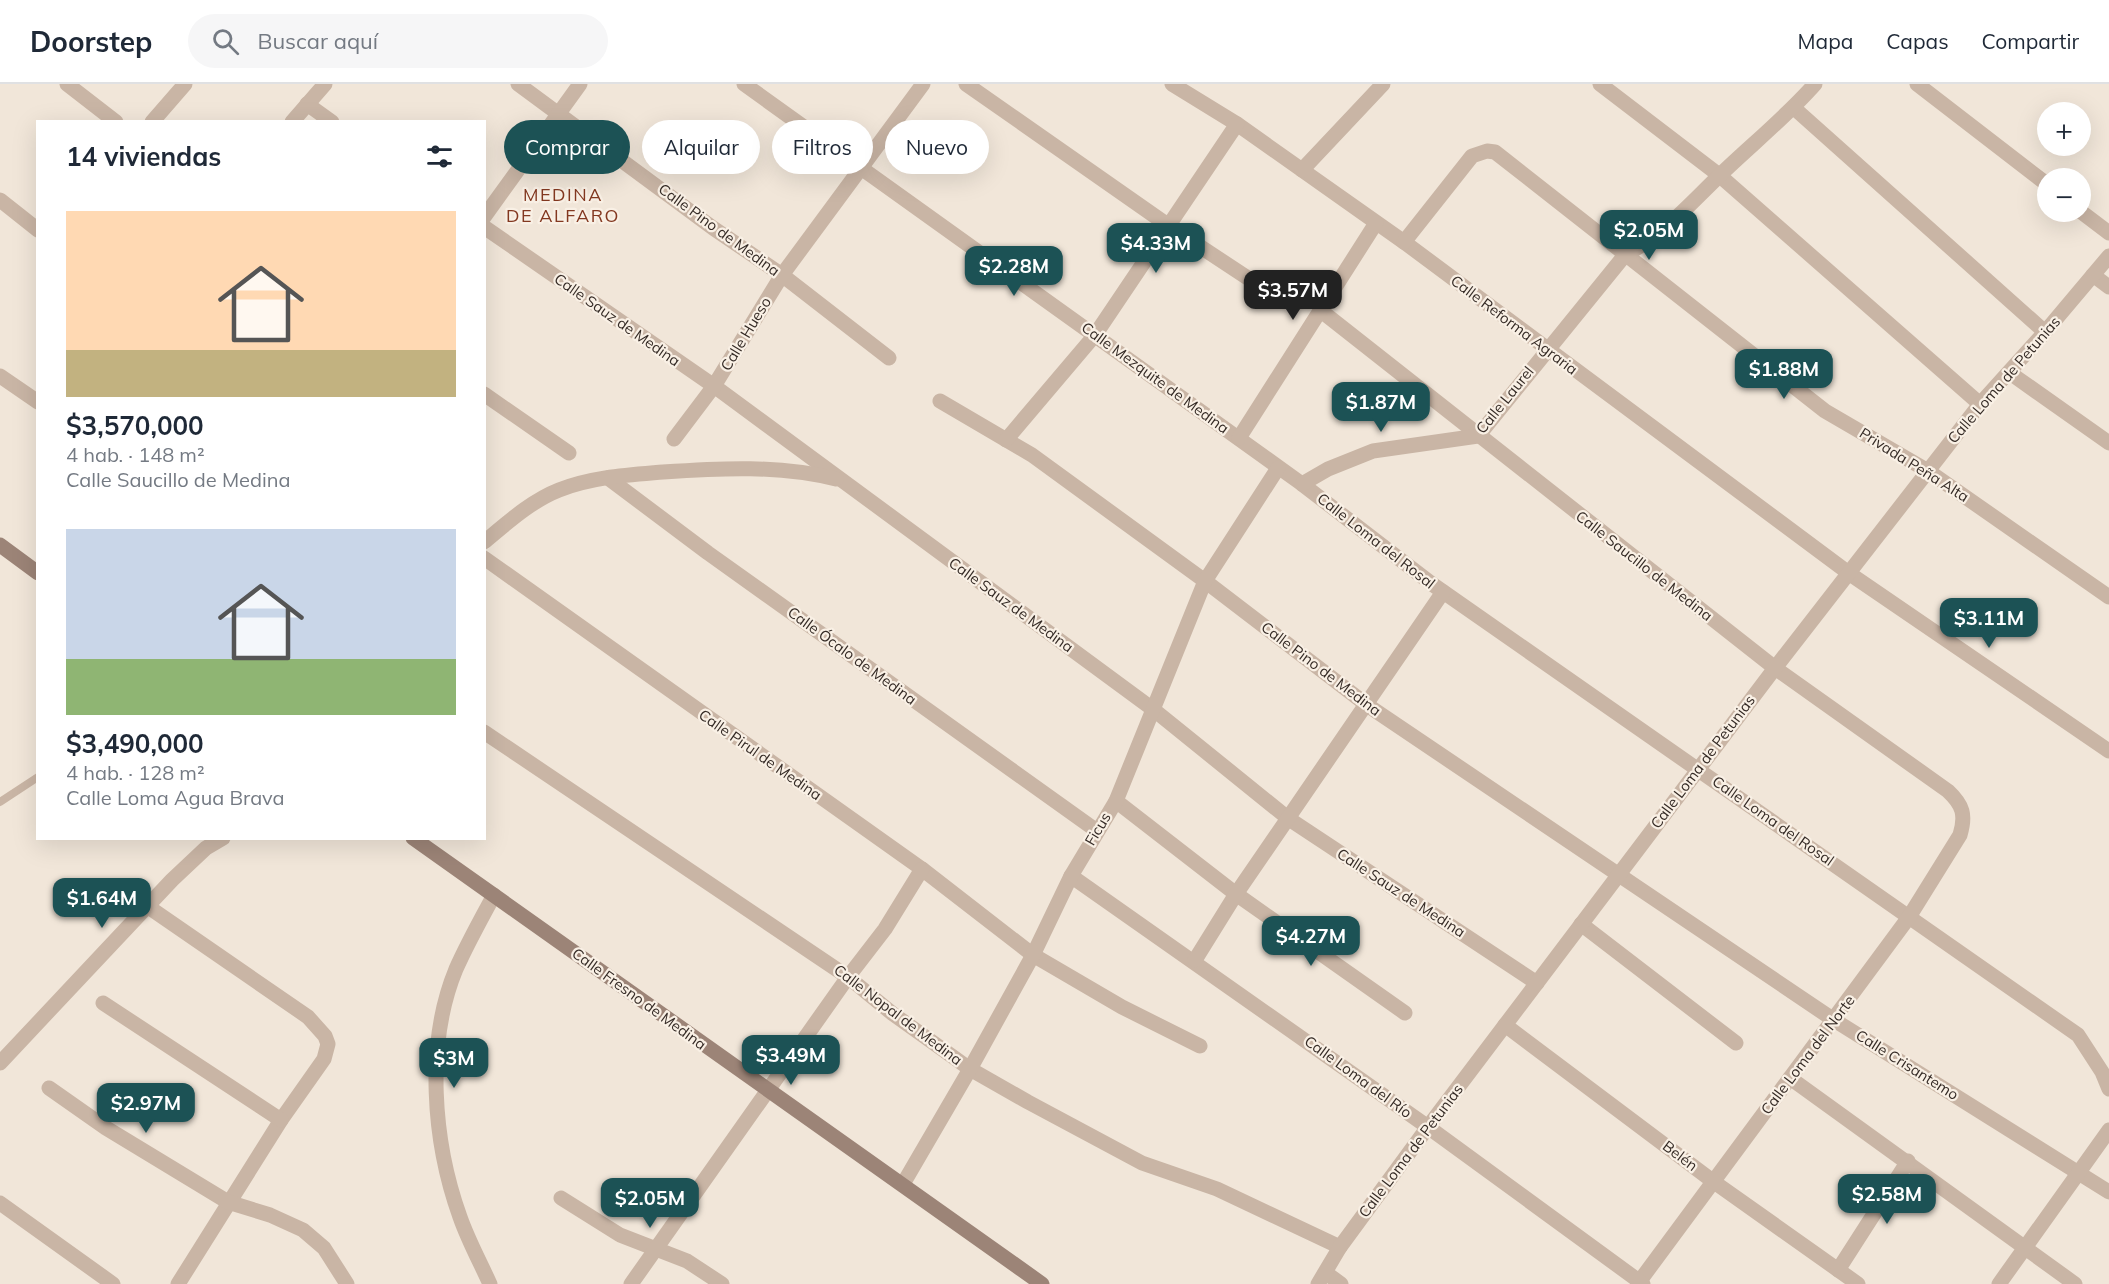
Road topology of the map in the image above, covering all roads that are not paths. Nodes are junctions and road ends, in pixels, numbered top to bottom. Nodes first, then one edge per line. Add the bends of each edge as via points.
1 (67, 84) edge
2 (185, 84) edge
3 (325, 84) edge
4 (518, 84) edge
5 (580, 84) edge
6 (744, 84) edge
7 (923, 84) edge
8 (966, 84) edge
9 (1172, 84) edge
10 (1383, 84) edge
11 (1600, 84) edge
12 (1917, 84) edge
13 (1809, 86) edge
14 (307, 104) junction
15 (1794, 108) junction
16 (559, 113) junction
17 (113, 120) edge
18 (154, 120) edge
19 (294, 120) edge
20 (329, 120) edge
21 (794, 120) edge
22 (1237, 124) junction
23 (873, 153) edge
24 (1302, 170) junction
25 (857, 174) edge
26 (868, 174) edge
27 (1719, 176) junction
28 (2037, 177) edge
29 (0, 200) edge
30 (486, 214) edge
31 (2091, 219) edge
32 (1376, 223) junction
33 (1169, 226) junction
34 (486, 227) edge
35 (36, 228) edge
36 (2109, 233) edge
37 (1404, 242) junction
38 (1625, 255) junction
39 (2109, 256) edge
40 (782, 275) junction
41 (2093, 275) junction
42 (2109, 287) edge
43 (1278, 298) dead end
44 (1320, 310) junction
45 (2045, 333) junction
46 (1095, 335) junction
47 (1545, 350) junction
48 (889, 358) dead end
49 (2010, 373) junction
50 (0, 376) edge
51 (714, 386) junction
52 (486, 395) edge
53 (36, 401) edge
54 (940, 402) dead end
55 (1980, 404) junction
56 (1478, 436) junction
57 (1239, 438) junction
58 (674, 439) dead end
59 (1006, 440) junction
60 (2109, 443) edge
61 (569, 453) dead end
62 (1278, 468) junction
63 (1928, 471) junction
64 (608, 478) junction
65 (841, 480) junction
66 (1302, 484) junction
67 (486, 540) edge
68 (0, 545) edge
69 (486, 559) edge
70 (36, 572) edge
71 (1850, 574) junction
72 (1205, 581) junction
73 (1443, 592) junction
74 (2109, 597) edge
75 (1775, 668) junction
76 (1367, 705) junction
77 (1154, 710) junction
78 (486, 733) edge
79 (2109, 751) edge
80 (1699, 769) junction
81 (36, 778) edge
82 (1116, 801) junction
83 (0, 802) edge
84 (1288, 819) junction
85 (1964, 820) joint
86 (1097, 831) junction
87 (220, 840) edge
88 (416, 840) edge
89 (922, 869) junction
90 (1619, 872) junction
91 (1071, 876) junction
92 (1236, 894) junction
93 (494, 895) junction
94 (147, 906) junction
95 (1909, 917) junction
96 (1581, 924) junction
97 (1033, 955) junction
98 (1195, 960) junction
99 (848, 977) junction
100 (1537, 982) junction
101 (103, 1003) dead end
102 (1405, 1013) dead end
103 (1834, 1020) junction
104 (1505, 1025) junction
105 (1736, 1042) dead end
106 (1200, 1046) dead end
107 (0, 1063) edge
108 (970, 1069) junction
109 (1790, 1078) junction
110 (50, 1088) dead end
111 (2109, 1089) edge
112 (768, 1091) junction
113 (281, 1120) junction
114 (1428, 1127) junction
115 (2109, 1130) edge
116 (1908, 1161) junction
117 (2079, 1173) junction
118 (1714, 1182) junction
119 (903, 1184) junction
120 (2109, 1192) edge
121 (561, 1198) dead end
122 (228, 1202) junction
123 (0, 1203) edge
124 (1340, 1247) junction
125 (656, 1248) junction
126 (2025, 1248) junction
127 (1838, 1270) junction
128 (1322, 1279) edge
129 (1641, 1283) edge
130 (113, 1284) edge
131 (178, 1284) edge
132 (347, 1284) edge
133 (490, 1284) edge
134 (631, 1284) edge
135 (722, 1284) edge
136 (1042, 1284) edge
137 (1341, 1284) edge
138 (1858, 1284) edge
139 (1999, 1284) edge
140 (2075, 1284) edge

1 - 17 street
2 - 18 street
3 - 14 street
4 - 16 street, Calle Pino de Medina
5 - 16 street
6 - 21 street, Calle Mezquite de Medina
7 - 23 street, Calle Hueso
8 - 33 street
9 - 22 street, Calle Reforma Agraria
10 - 24 street
11 - 27 street
12 - 28 street
13 - 15 street, Calle Laurel
14 - 19 street
14 - 20 street
15 - 27 street, Calle Laurel
15 - 45 street
16 - 30 street
16 - 40 street, Calle Pino de Medina
22 - 24 street, Calle Reforma Agraria
22 - 33 street
24 - 32 street, Calle Reforma Agraria
25 - 40 street, Calle Hueso
26 - 46 street, Calle Mezquite de Medina
27 - 38 street, Calle Laurel via 1652,240
27 - 55 street
29 - 35 street
31 - 36 street
32 - 37 street, Calle Reforma Agraria
32 - 44 street
33 - 43 street
33 - 46 street
34 - 51 street, Calle Sauz de Medina
37 - 38 street, Privada Peña Alta via 1472,156 1487,151 1495,152
37 - 47 street, Calle Reforma Agraria
38 - 47 street, Calle Laurel
38 - 63 street, Privada Peña Alta via 1825,411
39 - 41 street, Calle Loma de Petunias
40 - 48 street, Calle Pino de Medina
40 - 51 street, Calle Hueso
41 - 42 street
41 - 45 street, Calle Loma de Petunias
44 - 56 street, Calle Saucillo de Medina
44 - 57 street
45 - 49 street, Calle Loma de Petunias
46 - 57 street, Calle Mezquite de Medina
46 - 59 street
47 - 56 street, Calle Laurel
47 - 71 street, Calle Reforma Agraria
49 - 55 street, Calle Loma de Petunias
49 - 60 street
50 - 53 street
51 - 58 street, Calle Hueso
51 - 65 street, Calle Sauz de Medina
52 - 61 street
54 - 59 street, Calle Pino de Medina
55 - 63 street, Calle Loma de Petunias
56 - 66 street, Calle Laurel via 1373,451
56 - 75 street, Calle Saucillo de Medina
57 - 62 street, Calle Mezquite de Medina
59 - 72 street, Calle Pino de Medina
62 - 66 street, Calle Mezquite de Medina
62 - 72 street, Ficus
63 - 71 street, Calle Loma de Petunias
63 - 74 street, Privada Peña Alta
64 - 65 street via 747,468
64 - 67 street via 580,482 540,499
64 - 86 street, Calle Ócalo de Medina
65 - 77 street, Calle Sauz de Medina
66 - 73 street, Calle Loma del Rosal
68 - 70 street
69 - 89 street, Calle Pirul de Medina
71 - 75 street, Calle Loma de Petunias
71 - 79 street, Calle Reforma Agraria
72 - 76 street, Calle Pino de Medina
72 - 77 street, Ficus
73 - 76 street
73 - 80 street, Calle Loma del Rosal
75 - 80 street, Calle Loma de Petunias
75 - 85 street, Calle Saucillo de Medina via 1948,791 1961,803
76 - 84 street
76 - 90 street, Calle Pino de Medina
77 - 82 street, Ficus
77 - 84 street, Calle Sauz de Medina
78 - 99 street, Calle Nopal de Medina
80 - 90 street, Calle Loma de Petunias
80 - 95 street, Calle Loma del Rosal
81 - 83 lane
82 - 86 street, Ficus
82 - 92 street
84 - 92 street
84 - 100 street, Calle Sauz de Medina
85 - 95 street, Calle Loma del Norte via 1960,835
86 - 91 street, Ficus
87 - 94 street
88 - 93 street, Calle Fresno de Medina
89 - 97 street, Calle Pirul de Medina
89 - 99 street via 885,929
90 - 96 street, Calle Loma de Petunias
90 - 103 street, Calle Crisantemo
91 - 97 street, Ficus
91 - 98 street, Calle Loma del Río
92 - 98 street
92 - 102 street
93 - 112 street, Calle Fresno de Medina
93 - 133 street via 456,970 440,1024 437,1061 438,1112 446,1168 460,1216
94 - 107 street
94 - 113 street via 320,1027 328,1044 324,1059
95 - 103 street, Calle Loma del Norte
95 - 111 street, Calle Loma del Rosal via 2078,1035
96 - 100 street, Calle Loma de Petunias
96 - 105 street
97 - 106 street, Calle Pirul de Medina via 1122,1008
97 - 108 street, Ficus
98 - 114 street, Calle Loma del Río
99 - 108 street, Calle Nopal de Medina
99 - 112 street
100 - 104 street, Calle Loma de Petunias
101 - 113 street
103 - 109 street, Calle Loma del Norte
103 - 117 street, Calle Crisantemo
104 - 114 street, Calle Loma de Petunias
104 - 118 street, Belén
108 - 119 street, Ficus
108 - 124 street, Calle Nopal de Medina via 1143,1163 1217,1189
109 - 116 street
109 - 118 street, Calle Loma del Norte
110 - 122 street via 106,1128
112 - 119 street, Calle Fresno de Medina
112 - 125 street
113 - 122 street
114 - 124 street, Calle Loma de Petunias
114 - 129 street, Calle Loma del Río
115 - 117 street
116 - 126 street
116 - 127 street
117 - 120 street, Calle Crisantemo
117 - 126 street
118 - 127 street, Belén
118 - 129 street, Calle Loma del Norte
119 - 136 street, Calle Fresno de Medina
121 - 125 street via 620,1235
122 - 131 street
122 - 132 street via 303,1230 324,1248
123 - 130 street
124 - 128 street, Calle Loma de Petunias
125 - 134 street
125 - 135 street via 687,1261
126 - 139 street
126 - 140 street
127 - 138 street, Belén
128 - 137 street

